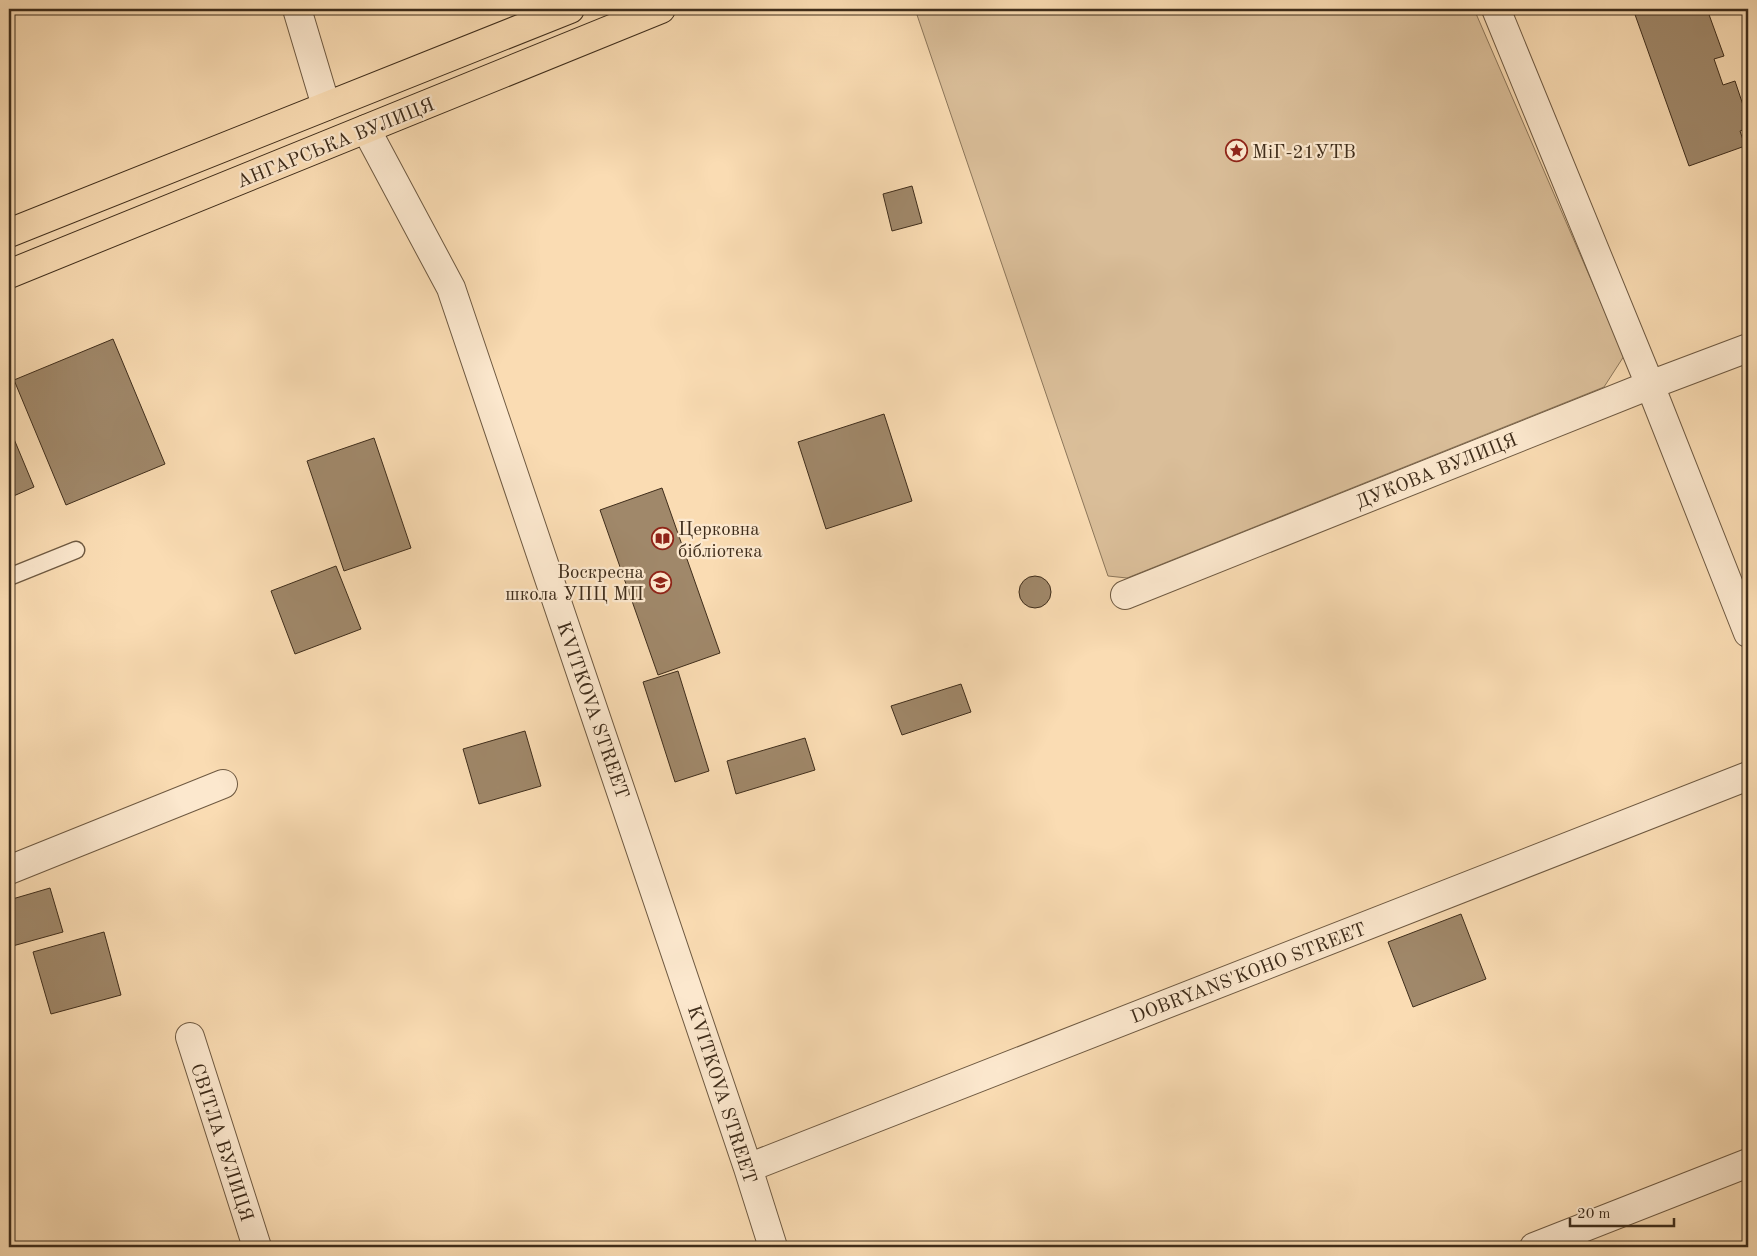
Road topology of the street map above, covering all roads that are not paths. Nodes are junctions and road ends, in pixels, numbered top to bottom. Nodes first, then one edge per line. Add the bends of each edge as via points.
1 (297, 9) edge
2 (570, 9) edge
3 (661, 9) edge
4 (1496, 9) edge
5 (326, 106) junction
6 (366, 129) junction
7 (9, 233) edge
8 (9, 274) edge
9 (1748, 348) edge
10 (1650, 385) junction
11 (76, 550) dead end
12 (9, 577) edge
13 (1125, 595) dead end
14 (1748, 633) edge
15 (1748, 776) edge
16 (224, 784) dead end
17 (9, 870) edge
18 (190, 1037) dead end
19 (1748, 1163) edge
20 (748, 1168) junction
21 (257, 1247) edge
22 (772, 1247) edge
23 (1534, 1247) edge

1 - 5 street
2 - 5 main road, АНГАРСЬКА ВУЛИЦЯ
3 - 6 main road, АНГАРСЬКА ВУЛИЦЯ
4 - 10 street
5 - 7 main road, АНГАРСЬКА ВУЛИЦЯ
6 - 8 main road, АНГАРСЬКА ВУЛИЦЯ
6 - 20 street, KVITKOVA STREET via 451,288
9 - 10 street, ДУКОВА ВУЛИЦЯ
10 - 13 street, ДУКОВА ВУЛИЦЯ
10 - 14 street
11 - 12 lane
15 - 20 street, DOBRYANS'KOHO STREET
16 - 17 street
18 - 21 street, СВІТЛА ВУЛИЦЯ
19 - 23 street
20 - 22 street, KVITKOVA STREET

